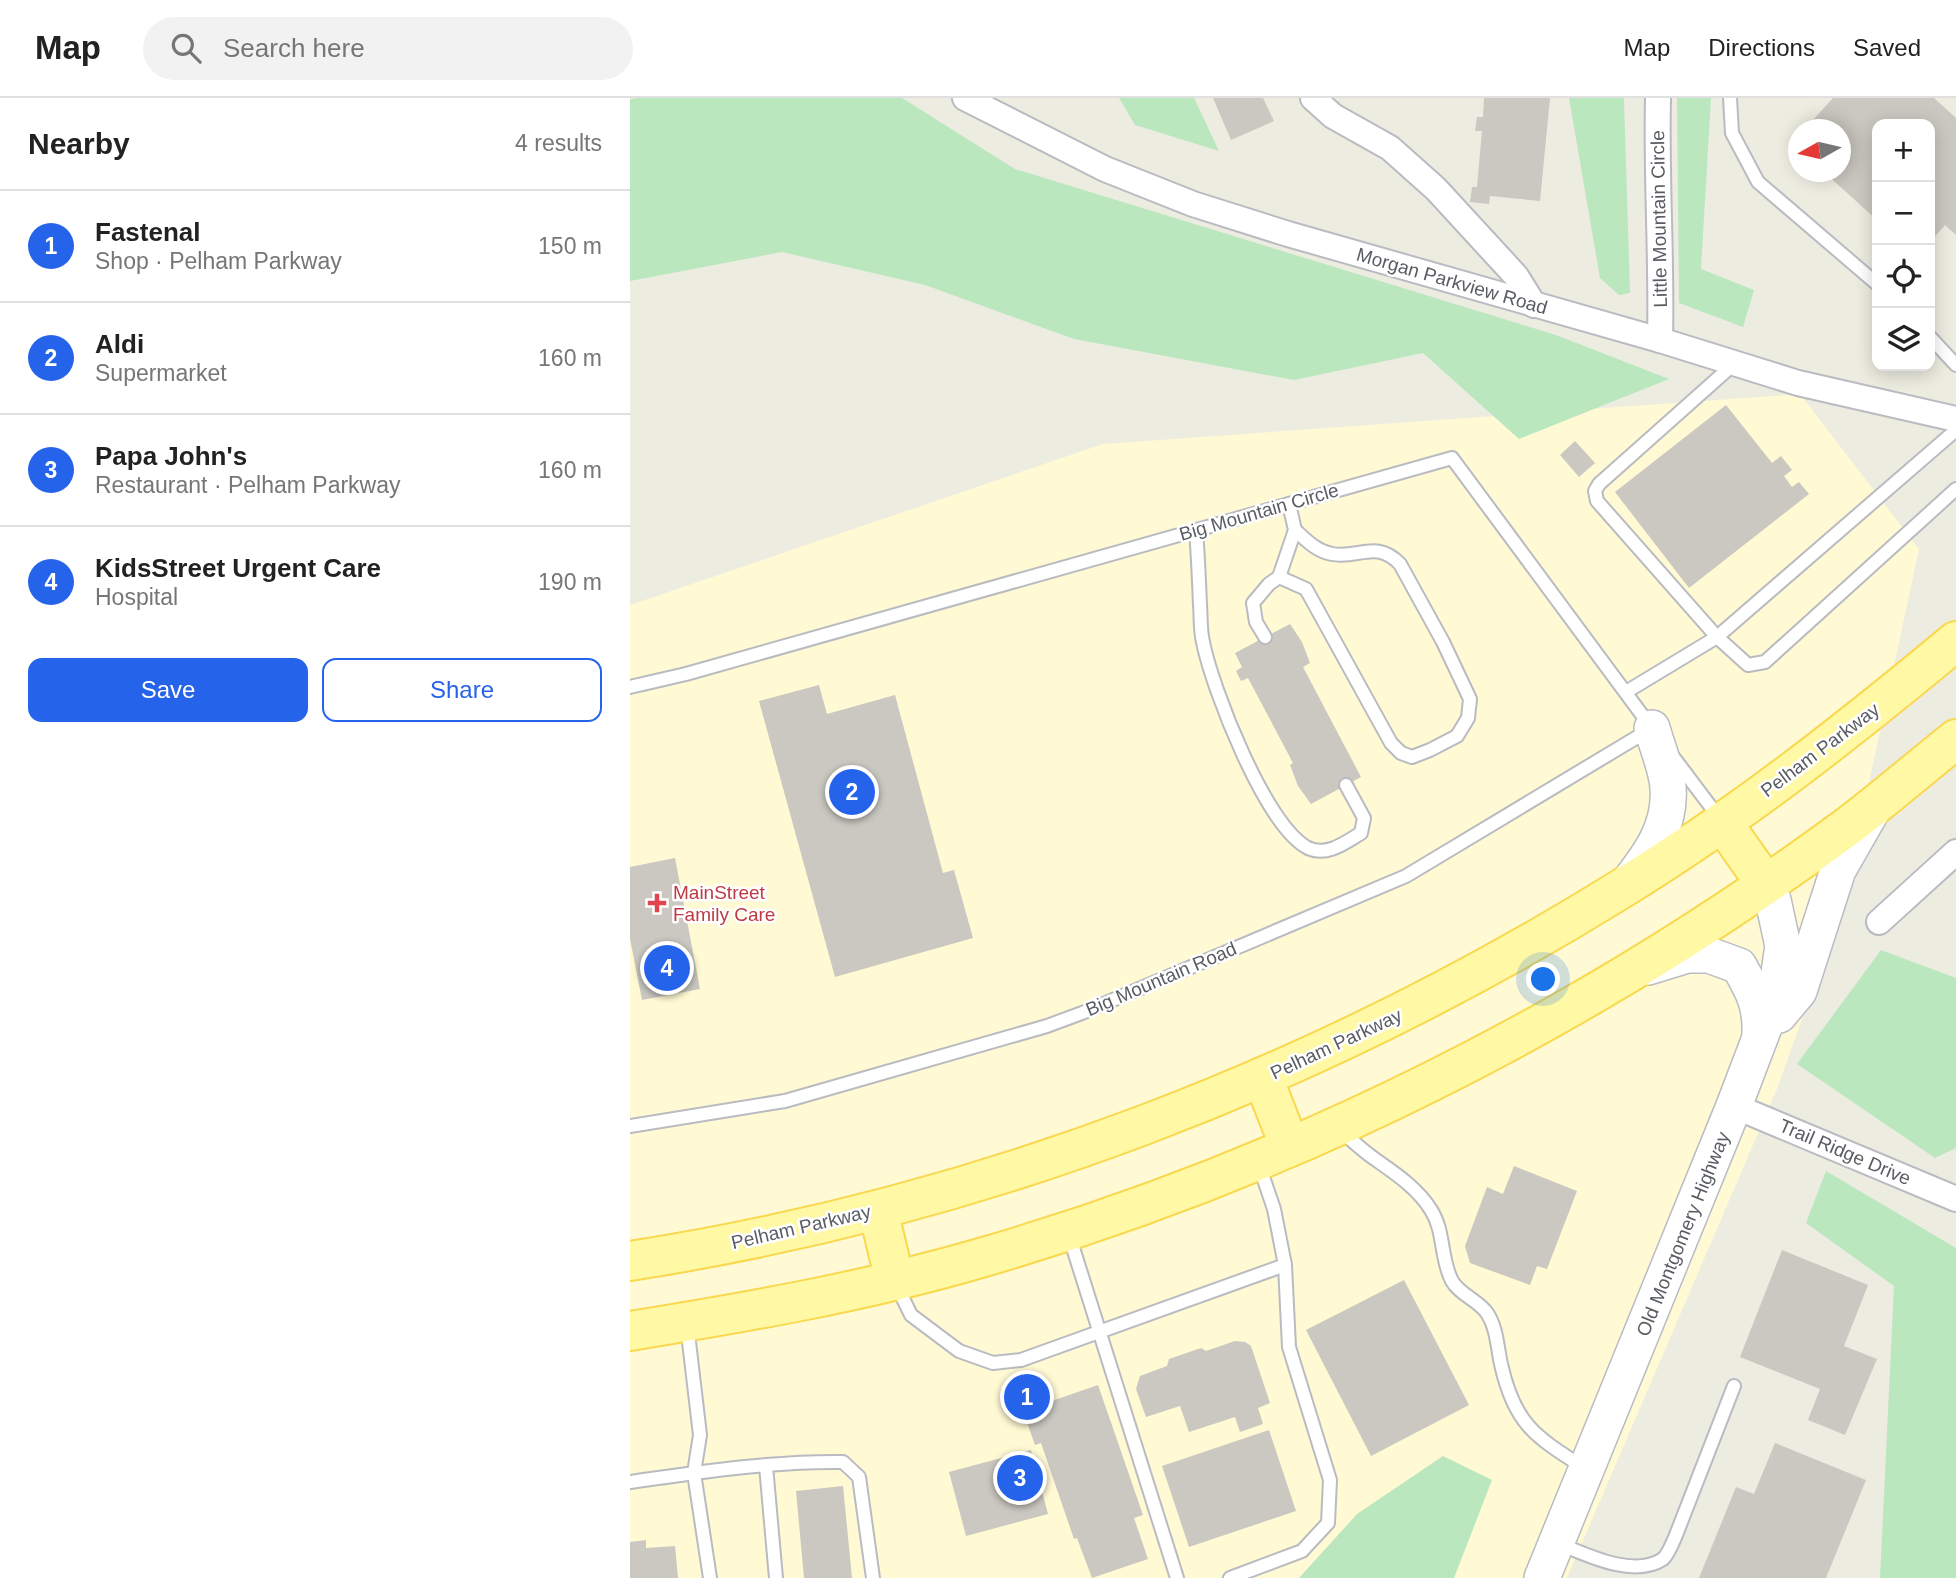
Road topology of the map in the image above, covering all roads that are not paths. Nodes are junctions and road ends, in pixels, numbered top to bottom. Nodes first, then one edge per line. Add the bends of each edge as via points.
1 (965, 98) edge
2 (1313, 98) edge
3 (1658, 98) edge
4 (1730, 98) edge
5 (1872, 280) edge
6 (1534, 305) junction
7 (1660, 340) junction
8 (1935, 342) edge
9 (1735, 363) junction
10 (1956, 365) edge
11 (1956, 419) edge
12 (1956, 430) edge
13 (1956, 489) edge
14 (1289, 504) junction
15 (1196, 530) junction
16 (1295, 530) junction
17 (1279, 577) junction
18 (1265, 637) dead end
19 (1717, 637) junction
20 (1956, 640) edge
21 (630, 687) edge
22 (1626, 692) junction
23 (1652, 728) junction
24 (1956, 738) edge
25 (1346, 785) dead end
26 (1875, 805) junction
27 (1722, 822) junction
28 (1956, 852) edge
29 (1765, 883) junction
30 (1623, 888) junction
31 (1880, 922) dead end
32 (1631, 972) junction
33 (1759, 1040) junction
34 (1263, 1078) junction
35 (1734, 1106) junction
36 (630, 1126) edge
37 (1336, 1126) junction
38 (1274, 1154) junction
39 (1956, 1199) edge
40 (878, 1210) junction
41 (1068, 1231) junction
42 (630, 1261) edge
43 (1285, 1265) junction
44 (895, 1281) junction
45 (687, 1322) junction
46 (630, 1331) edge
47 (1100, 1331) junction
48 (1734, 1387) dead end
49 (766, 1466) junction
50 (1587, 1469) junction
51 (694, 1473) junction
52 (630, 1482) edge
53 (1556, 1542) junction
54 (710, 1578) edge
55 (776, 1578) edge
56 (873, 1578) edge
57 (1177, 1578) edge
58 (1230, 1578) edge
59 (1542, 1578) edge

1 - 6 street, Morgan Parkview Road via 1105,169 1193,204
2 - 6 street via 1333,116 1390,148 1436,189 1516,276
3 - 7 street, Little Mountain Circle
4 - 5 lane via 1732,134 1758,182
6 - 7 street, Morgan Parkview Road
7 - 9 street, Morgan Parkview Road
8 - 10 lane
9 - 11 street, Morgan Parkview Road via 1798,383
9 - 19 lane via 1595,491 1597,500
12 - 19 lane
13 - 19 lane via 1765,662 1748,665
14 - 15 lane, Big Mountain Circle
14 - 16 lane
14 - 22 lane, Big Mountain Circle via 1452,458
15 - 21 lane, Big Mountain Circle
15 - 25 lane via 1202,642 1235,739 1273,811 1293,837 1310,849 1339,847 1361,832 1364,818
16 - 17 lane
16 - 17 lane via 1313,547 1334,554 1379,550 1400,564 1470,699 1468,718 1457,736 1412,757 1401,752 1391,743 1306,589
17 - 18 lane via 1253,603
19 - 22 lane
20 - 27 main road, Pelham Parkway via 1880,705
22 - 23 lane, Big Mountain Circle
23 - 27 lane, Big Mountain Circle
23 - 30 street via 1668,787 1664,825 1650,855
23 - 36 lane, Big Mountain Road via 1406,876 1082,1013 785,1101
24 - 26 main road
26 - 29 main road
26 - 33 street via 1838,870 1799,991
27 - 29 main road
27 - 30 main road, Pelham Parkway
28 - 31 street
29 - 32 main road
29 - 33 street, Old Montgomery Highway via 1783,946
30 - 34 main road, Pelham Parkway via 1424,1002
32 - 33 street via 1687,956 1709,955 1739,966 1756,998
32 - 37 main road via 1448,1074
33 - 35 street, Old Montgomery Highway
34 - 38 main road
34 - 40 main road, Pelham Parkway via 1066,1152
35 - 39 street, Trail Ridge Drive
35 - 50 street, Old Montgomery Highway
37 - 38 main road
37 - 50 lane via 1394,1171 1430,1207 1440,1225 1452,1281 1486,1310 1495,1330 1516,1411 1541,1440
38 - 41 main road
38 - 43 lane via 1274,1209
40 - 42 main road, Pelham Parkway
40 - 44 main road
41 - 44 main road
41 - 47 lane
43 - 47 lane
43 - 58 lane via 1289,1347 1330,1480 1328,1524 1302,1551
44 - 45 main road
44 - 47 lane via 911,1315 959,1351 992,1363 1021,1360
45 - 46 main road
45 - 51 lane via 700,1435
47 - 57 lane
48 - 53 lane via 1664,1558 1646,1568 1624,1569
49 - 51 lane
49 - 55 lane
49 - 56 lane via 843,1462 859,1477
50 - 53 street, Old Montgomery Highway
51 - 52 lane
51 - 54 lane
53 - 59 street, Old Montgomery Highway

